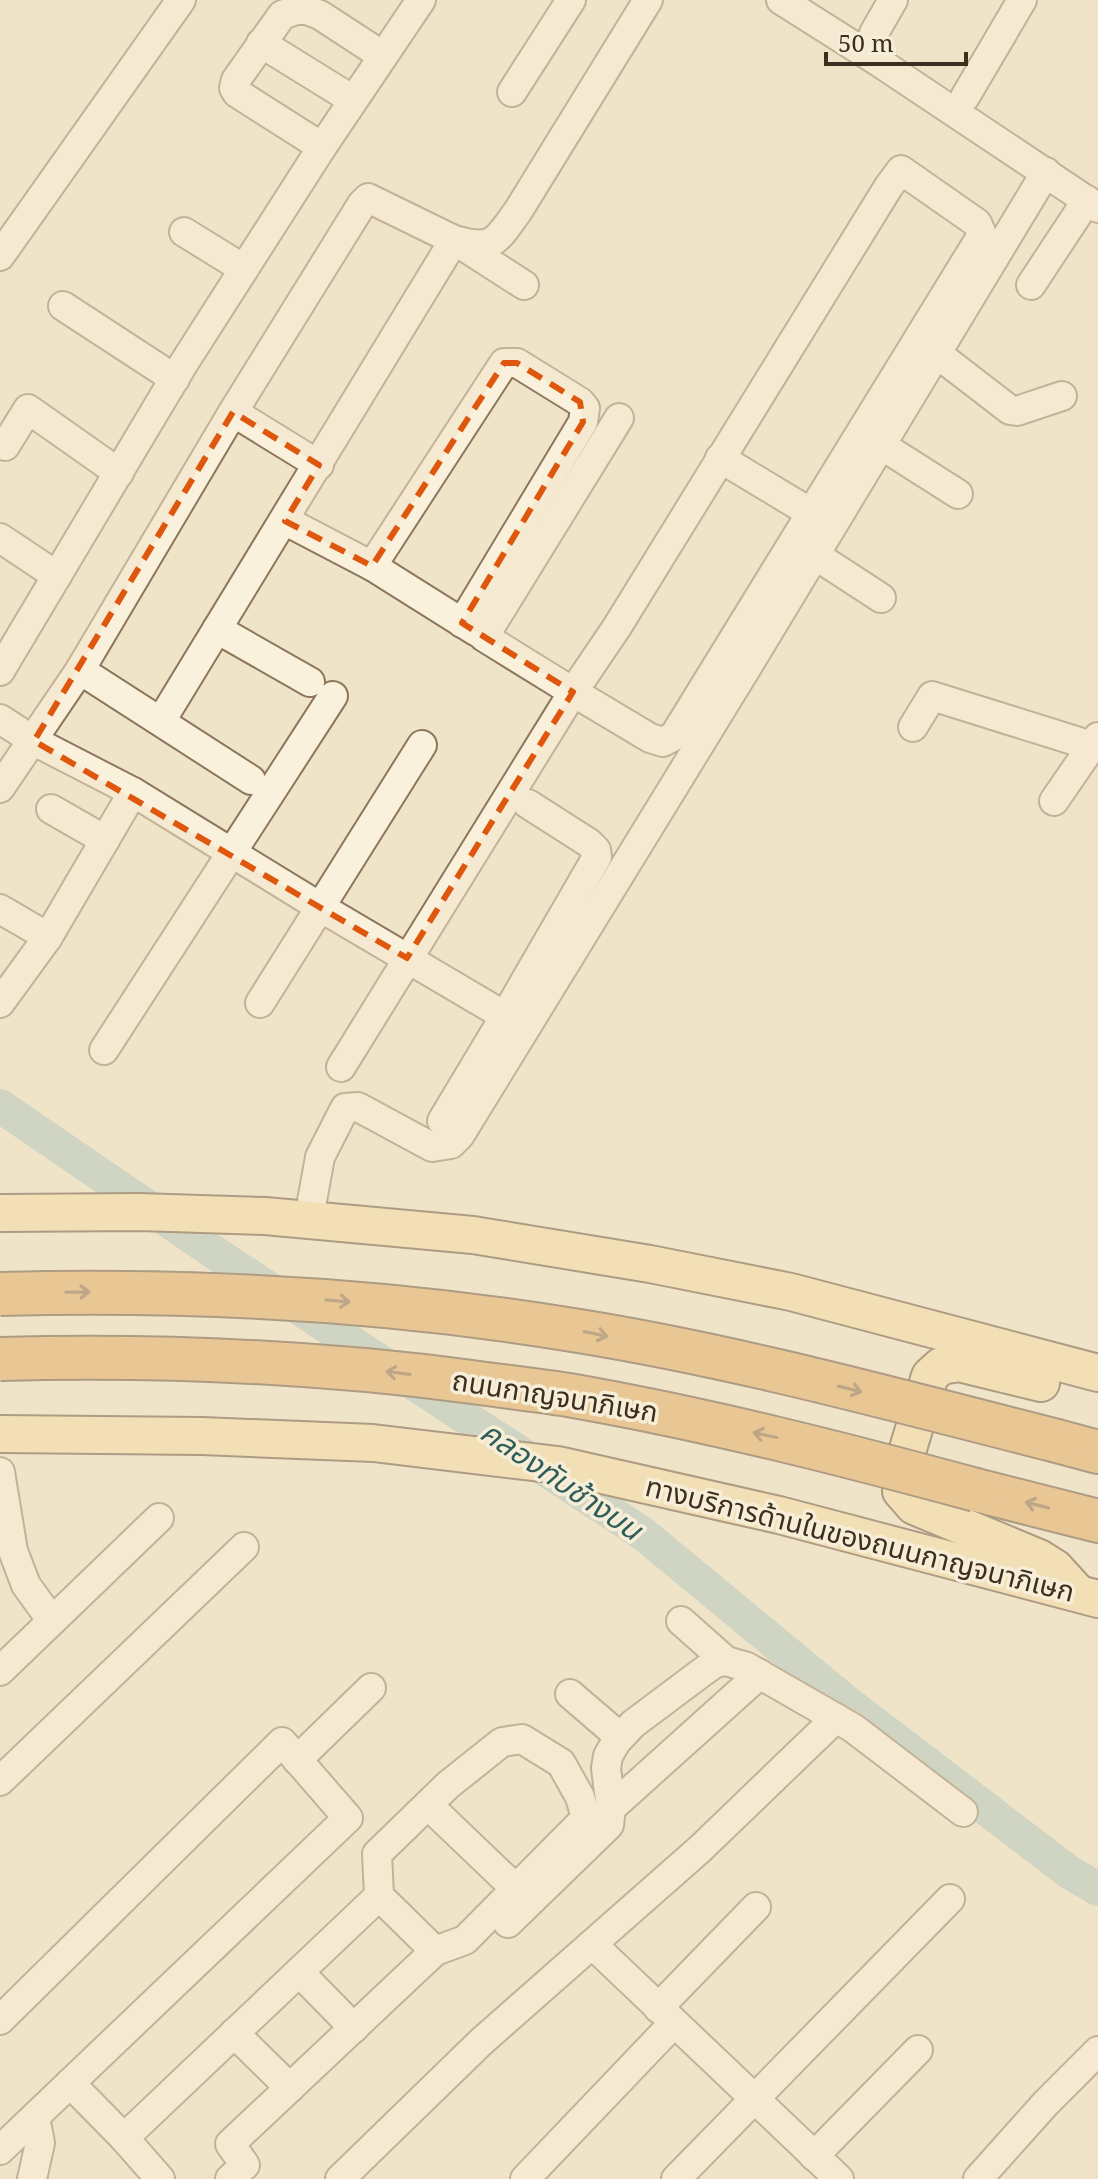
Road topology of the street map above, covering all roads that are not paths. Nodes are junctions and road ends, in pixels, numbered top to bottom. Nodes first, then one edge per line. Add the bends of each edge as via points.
1 (181, 0) edge
2 (421, 0) edge
3 (571, 0) edge
4 (648, 0) edge
5 (781, 0) edge
6 (893, 0) edge
7 (1022, 0) edge
8 (874, 33) dead end
9 (261, 43) junction
10 (383, 56) junction
11 (512, 92) dead end
12 (965, 97) dead end
13 (353, 100) junction
14 (322, 147) junction
15 (1046, 172) junction
16 (1092, 204) edge
17 (184, 232) dead end
18 (454, 240) junction
19 (0, 256) edge
20 (244, 269) junction
21 (524, 285) dead end
22 (1031, 285) dead end
23 (63, 306) dead end
24 (936, 353) junction
25 (175, 379) junction
26 (1062, 396) dead end
27 (233, 412) junction
28 (619, 418) dead end
29 (881, 445) junction
30 (5, 446) dead end
31 (720, 458) junction
32 (319, 465) junction
33 (119, 473) junction
34 (958, 494) dead end
35 (811, 513) junction
36 (284, 520) junction
37 (0, 538) edge
38 (815, 555) junction
39 (372, 566) junction
40 (57, 576) junction
41 (881, 598) dead end
42 (217, 629) junction
43 (473, 630) junction
44 (80, 670) junction
45 (0, 671) edge
46 (573, 692) junction
47 (0, 719) edge
48 (161, 721) junction
49 (913, 727) dead end
50 (34, 741) junction
51 (1095, 742) edge
52 (422, 745) dead end
53 (251, 780) dead end
54 (0, 788) edge
55 (133, 792) junction
56 (1054, 801) dead end
57 (528, 804) dead end
58 (51, 809) dead end
59 (105, 840) junction
60 (232, 851) junction
61 (320, 907) junction
62 (0, 909) edge
63 (48, 937) junction
64 (407, 958) junction
65 (0, 1003) edge
66 (260, 1003) dead end
67 (505, 1016) junction
68 (104, 1050) dead end
69 (341, 1067) dead end
70 (442, 1121) dead end
71 (312, 1201) dead end
72 (0, 1213) edge
73 (0, 1294) edge
74 (0, 1359) edge
75 (1087, 1370) edge
76 (1098, 1396) edge
77 (0, 1434) edge
78 (1098, 1452) edge
79 (0, 1472) edge
80 (159, 1518) dead end
81 (1098, 1521) edge
82 (244, 1547) dead end
83 (1088, 1597) edge
84 (52, 1621) junction
85 (681, 1621) dead end
86 (726, 1661) junction
87 (0, 1671) edge
88 (760, 1674) junction
89 (371, 1688) dead end
90 (570, 1694) dead end
91 (836, 1718) junction
92 (620, 1737) junction
93 (297, 1760) junction
94 (0, 1781) edge
95 (428, 1805) junction
96 (611, 1808) junction
97 (963, 1812) dead end
98 (516, 1889) junction
99 (379, 1896) junction
100 (950, 1899) dead end
101 (756, 1907) dead end
102 (593, 1945) junction
103 (483, 1947) dead end
104 (435, 1951) junction
105 (299, 1972) junction
106 (666, 2016) junction
107 (0, 2020) edge
108 (354, 2028) junction
109 (234, 2033) junction
110 (918, 2050) dead end
111 (1098, 2051) edge
112 (70, 2083) junction
113 (290, 2088) junction
114 (753, 2098) junction
115 (35, 2117) junction
116 (124, 2138) junction
117 (0, 2150) edge
118 (814, 2156) junction
119 (347, 2177) edge
120 (836, 2178) edge
121 (32, 2179) edge
122 (160, 2179) edge
123 (230, 2179) edge
124 (525, 2179) edge
125 (676, 2179) edge
126 (978, 2179) edge

1 - 19 street
2 - 10 street
3 - 11 street
4 - 18 street via 501,234 481,247
5 - 15 street
6 - 8 street
7 - 12 street
9 - 10 street via 282,15 307,10
9 - 13 street
9 - 14 street via 234,88
10 - 13 street
13 - 14 street
14 - 20 street
15 - 16 street
15 - 24 street
16 - 22 street
17 - 20 street
18 - 21 street
18 - 27 street via 366,199
18 - 32 street
20 - 25 street
23 - 25 street
24 - 26 street via 1010,410
24 - 29 street
25 - 33 street
27 - 32 street
27 - 44 street
28 - 43 street
29 - 34 street
29 - 38 street
30 - 33 street via 28,409
31 - 35 street
31 - 35 street via 901,170 977,223 979,240
31 - 46 street
32 - 36 street
33 - 40 street
35 - 46 street via 674,736 663,742 650,738
36 - 39 street
36 - 42 street
37 - 40 street
38 - 41 street
38 - 71 street via 460,1135 451,1144 432,1147 358,1107 345,1108 320,1157
39 - 43 street
39 - 43 street via 504,363 517,363 580,402 585,408 583,422
40 - 45 street
42 - 48 street
42 - 60 street via 321,689
43 - 46 street
44 - 48 street
44 - 50 street
46 - 64 street
47 - 50 street
48 - 53 street
49 - 51 street via 932,696
50 - 54 street
50 - 55 street
51 - 56 street
52 - 61 street
55 - 59 street
55 - 60 street
57 - 67 street via 589,843 597,857
58 - 59 street
59 - 63 street
60 - 61 street
60 - 68 street
61 - 64 street
61 - 66 street
62 - 63 street
63 - 65 street
64 - 67 street
64 - 69 street
67 - 70 street
72 - 75 main road via 265,1216 473,1235 791,1292
73 -> 78 highway, bridge via 121,1291 304,1298 579,1331 800,1376
81 -> 74 highway, ถนนกาญจนาภิเษก, bridge via 788,1440 571,1395 300,1363 136,1356
76 - 83 main road via 959,1363 941,1366 930,1376 901,1472 901,1491 914,1506 1039,1558
77 - 83 main road, ทางบริการด้านในของถนนกาญจนาภิเษก via 373,1443 558,1465 779,1515
79 - 84 street via 13,1551 26,1585
80 - 84 street
82 - 94 street
84 - 87 street
85 - 86 street
86 - 88 street
86 - 92 street via 701,1673
88 - 91 street
88 - 96 street
89 - 93 street
90 - 92 street
91 - 97 street
91 - 102 street
92 - 96 street via 606,1768
93 - 107 street via 282,1742
93 - 112 street via 348,1818
95 - 98 street
95 - 98 street via 502,1742 522,1739 561,1763 586,1818
95 - 99 street via 377,1854
96 - 103 street via 604,1831
98 - 104 street via 465,1940
99 - 104 street
99 - 105 street
100 - 114 street
101 - 106 street
102 - 106 street
102 - 119 street via 517,2008
104 - 108 street
105 - 108 street
105 - 109 street
106 - 114 street
106 - 124 street
108 - 113 street
109 - 113 street
109 - 116 street
110 - 118 street
111 - 126 street
112 - 115 street
112 - 116 street
113 - 123 street via 230,2144 245,2165
114 - 118 street
114 - 125 street
115 - 117 street
115 - 121 street via 40,2143
116 - 122 street
118 - 120 street

